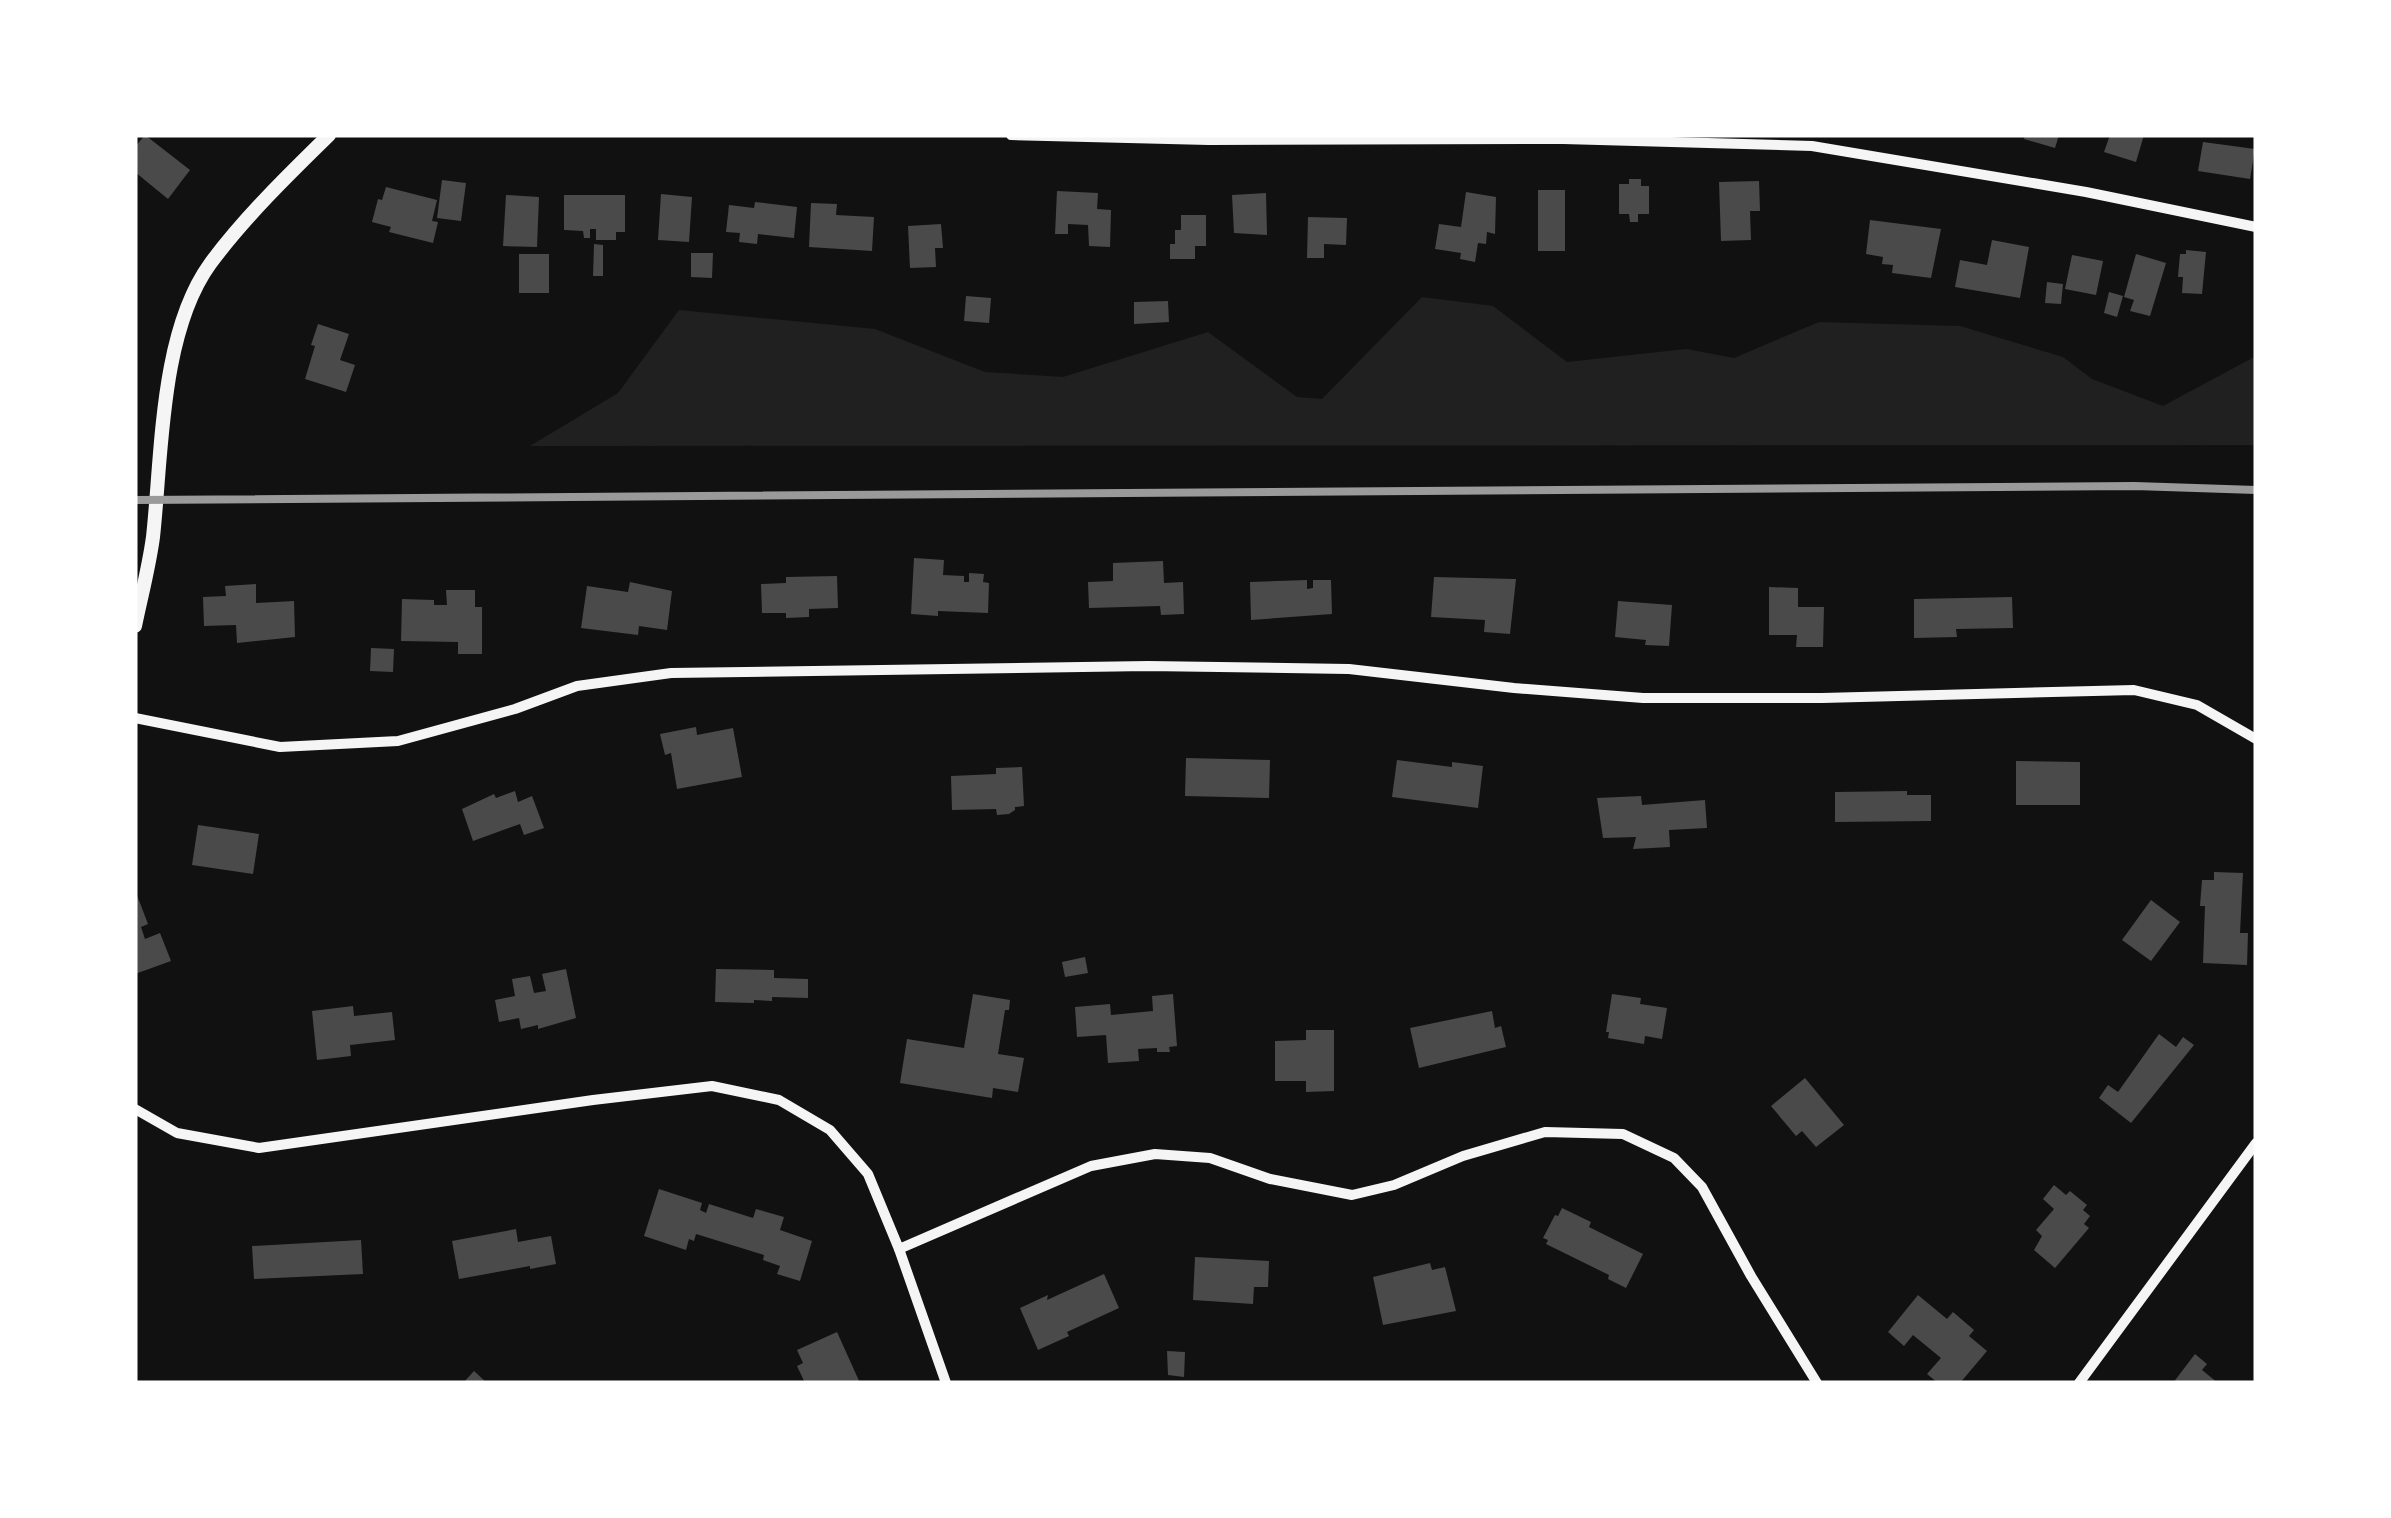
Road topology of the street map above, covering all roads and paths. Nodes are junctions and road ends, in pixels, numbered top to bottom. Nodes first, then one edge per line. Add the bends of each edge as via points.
1 (329, 135) edge
2 (1011, 135) edge
3 (1127, 136) edge
4 (1466, 138) edge
5 (2256, 227) edge
6 (135, 626) edge
7 (135, 718) edge
8 (2256, 739) edge
9 (135, 1109) edge
10 (2256, 1143) edge
11 (899, 1249) junction
12 (946, 1383) edge
13 (1817, 1383) edge
14 (2078, 1383) edge

1 - 6 street via 209,266 187,310 172,364 152,542
2 - 3 street
3 - 4 street
4 - 5 street via 1812,146
7 - 8 street via 280,747 398,742 577,686 671,673 1148,666 1349,669 1644,698 2134,690 2197,705
9 - 11 street via 177,1134 259,1148 712,1086 779,1100 830,1130 868,1174
10 - 14 street
11 - 12 street
11 - 13 street via 1092,1166 1155,1154 1210,1158 1270,1179 1352,1194 1545,1132 1623,1134 1674,1158 1702,1187

